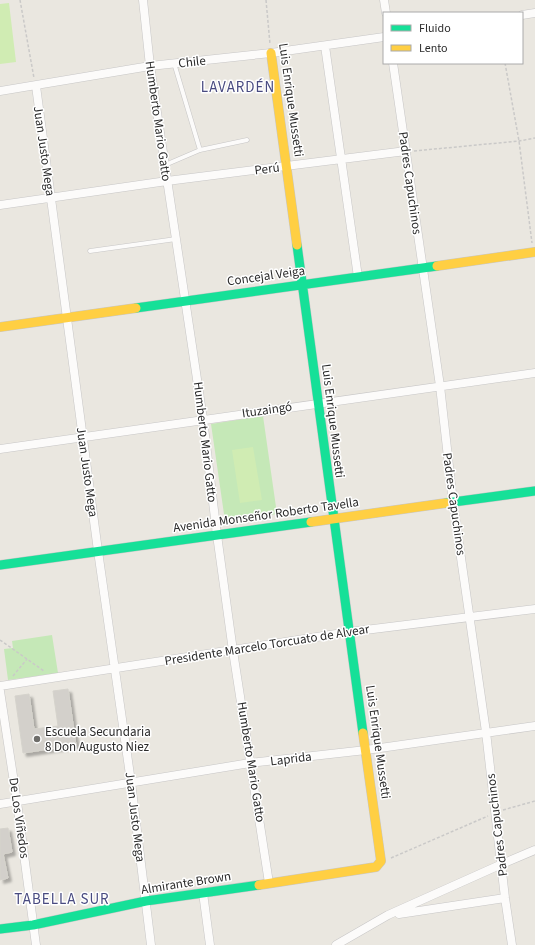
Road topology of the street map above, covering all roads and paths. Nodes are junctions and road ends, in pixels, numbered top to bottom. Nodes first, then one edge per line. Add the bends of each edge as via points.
1 (20, 0) edge
2 (143, 0) edge
3 (266, 0) edge
4 (384, 0) edge
5 (386, 12) edge
6 (535, 13) edge
7 (523, 15) edge
8 (383, 37) edge
9 (325, 46) junction
10 (271, 53) junction
11 (174, 63) junction
12 (393, 64) edge
13 (505, 64) edge
14 (150, 66) junction
15 (36, 86) junction
16 (0, 91) edge
17 (535, 138) edge
18 (247, 140) dead end
19 (519, 141) junction
20 (200, 150) junction
21 (406, 151) junction
22 (341, 160) junction
23 (164, 166) junction
24 (287, 167) junction
25 (166, 181) junction
26 (50, 198) junction
27 (0, 205) edge
28 (176, 239) junction
29 (534, 248) edge
30 (90, 251) dead end
31 (422, 268) junction
32 (358, 277) junction
33 (302, 284) junction
34 (186, 301) junction
35 (67, 317) junction
36 (0, 327) edge
37 (535, 373) edge
38 (440, 386) junction
39 (318, 403) junction
40 (203, 419) junction
41 (83, 437) junction
42 (0, 449) edge
43 (535, 491) edge
44 (453, 502) junction
45 (333, 519) junction
46 (217, 535) junction
47 (98, 552) junction
48 (0, 565) edge
49 (535, 609) edge
50 (470, 616) junction
51 (349, 632) junction
52 (0, 640) edge
53 (233, 651) junction
54 (27, 658) junction
55 (114, 668) junction
56 (54, 677) junction
57 (3, 685) edge
58 (0, 691) edge
59 (535, 726) edge
60 (486, 732) junction
61 (366, 750) junction
62 (250, 763) junction
63 (130, 782) junction
64 (535, 801) edge
65 (17, 802) junction
66 (0, 804) edge
67 (495, 813) junction
68 (535, 850) edge
69 (385, 860) dead end
70 (502, 864) junction
71 (376, 867) joint
72 (269, 883) junction
73 (203, 893) junction
74 (505, 898) junction
75 (146, 901) junction
76 (388, 915) junction
77 (33, 925) junction
78 (0, 929) edge
79 (36, 945) edge
80 (151, 945) edge
81 (210, 945) edge
82 (336, 945) edge
83 (512, 945) edge

1 - 15 path
2 - 14 street, Humberto Mario Gatto
3 - 10 path, Luis Enrique Mussetti
4 - 5 street
6 - 7 street
8 - 9 street, Chile
9 - 10 street, Chile
9 - 22 street
10 - 11 street, Chile
10 - 24 street, Luis Enrique Mussetti
11 - 14 street, Chile
11 - 20 lane
12 - 21 street, Padres Capuchinos
13 - 19 path
14 - 15 street, Chile
14 - 23 street, Humberto Mario Gatto
15 - 16 street, Chile
15 - 26 street, Juan Justo Mega
17 - 19 path
18 - 20 lane
19 - 21 path
19 - 29 path
20 - 23 lane
21 - 22 street, Perú
21 - 31 street, Padres Capuchinos
22 - 24 street, Perú
22 - 32 street
23 - 25 street, Humberto Mario Gatto
24 - 25 street, Perú
24 - 33 street, Luis Enrique Mussetti
25 - 26 street, Perú
25 - 28 street, Humberto Mario Gatto
26 - 27 street, Perú
26 - 35 street, Juan Justo Mega
28 - 30 lane
28 - 34 street, Humberto Mario Gatto
29 - 31 street, Concejal Veiga
31 - 32 street, Concejal Veiga
31 - 38 street, Padres Capuchinos
32 - 33 street, Concejal Veiga
33 - 34 street, Concejal Veiga
33 - 39 street, Luis Enrique Mussetti
34 - 35 street, Concejal Veiga
34 - 40 street, Humberto Mario Gatto
35 - 36 street, Concejal Veiga
35 - 41 street, Juan Justo Mega
37 - 38 street, Ituzaingó
38 - 39 street, Ituzaingó
38 - 44 street, Padres Capuchinos
39 - 40 street, Ituzaingó
39 - 45 street, Luis Enrique Mussetti
40 - 41 street, Ituzaingó
40 - 46 street, Humberto Mario Gatto
41 - 42 street, Ituzaingó
41 - 47 street, Juan Justo Mega
43 - 44 street, Avenida Monseñor Roberto Tavella
44 - 45 street, Avenida Monseñor Roberto Tavella
44 - 50 street, Padres Capuchinos
45 - 46 street, Avenida Monseñor Roberto Tavella
45 - 51 street, Luis Enrique Mussetti
46 - 47 street, Avenida Monseñor Roberto Tavella
46 - 53 street, Humberto Mario Gatto
47 - 48 street, Avenida Monseñor Roberto Tavella
47 - 55 street, Juan Justo Mega
49 - 50 street, Presidente Marcelo Torcuato de Alvear
50 - 51 street, Presidente Marcelo Torcuato de Alvear
50 - 60 street, Padres Capuchinos
51 - 53 street, Presidente Marcelo Torcuato de Alvear
51 - 61 street, Luis Enrique Mussetti
52 - 54 path
53 - 55 street, Presidente Marcelo Torcuato de Alvear
53 - 62 street, Humberto Mario Gatto
54 - 56 path
54 - 57 path
55 - 56 street, Presidente Marcelo Torcuato de Alvear
55 - 63 street, Juan Justo Mega
56 - 57 street, Presidente Marcelo Torcuato de Alvear
58 - 65 street, De Los Viñedos
59 - 60 street, Laprida
60 - 61 street, Laprida
60 - 67 street, Padres Capuchinos
61 - 62 street, Laprida
61 - 71 street, Luis Enrique Mussetti via 381,861
62 - 63 street, Laprida
62 - 72 street, Humberto Mario Gatto
63 - 65 street, Laprida
63 - 75 street, Juan Justo Mega
64 - 67 path
65 - 66 street, Laprida
65 - 77 street, De Los Viñedos
67 - 69 path
67 - 70 street, Padres Capuchinos
68 - 70 street
70 - 74 street, Padres Capuchinos
70 - 76 street
71 - 72 street, Almirante Brown
72 - 73 street, Almirante Brown
73 - 75 street, Almirante Brown
73 - 81 street
74 - 76 street
74 - 83 street, Padres Capuchinos
75 - 77 street, Almirante Brown
75 - 80 street, Juan Justo Mega
76 - 82 street
77 - 78 street, Almirante Brown
77 - 79 street, De Los Viñedos

